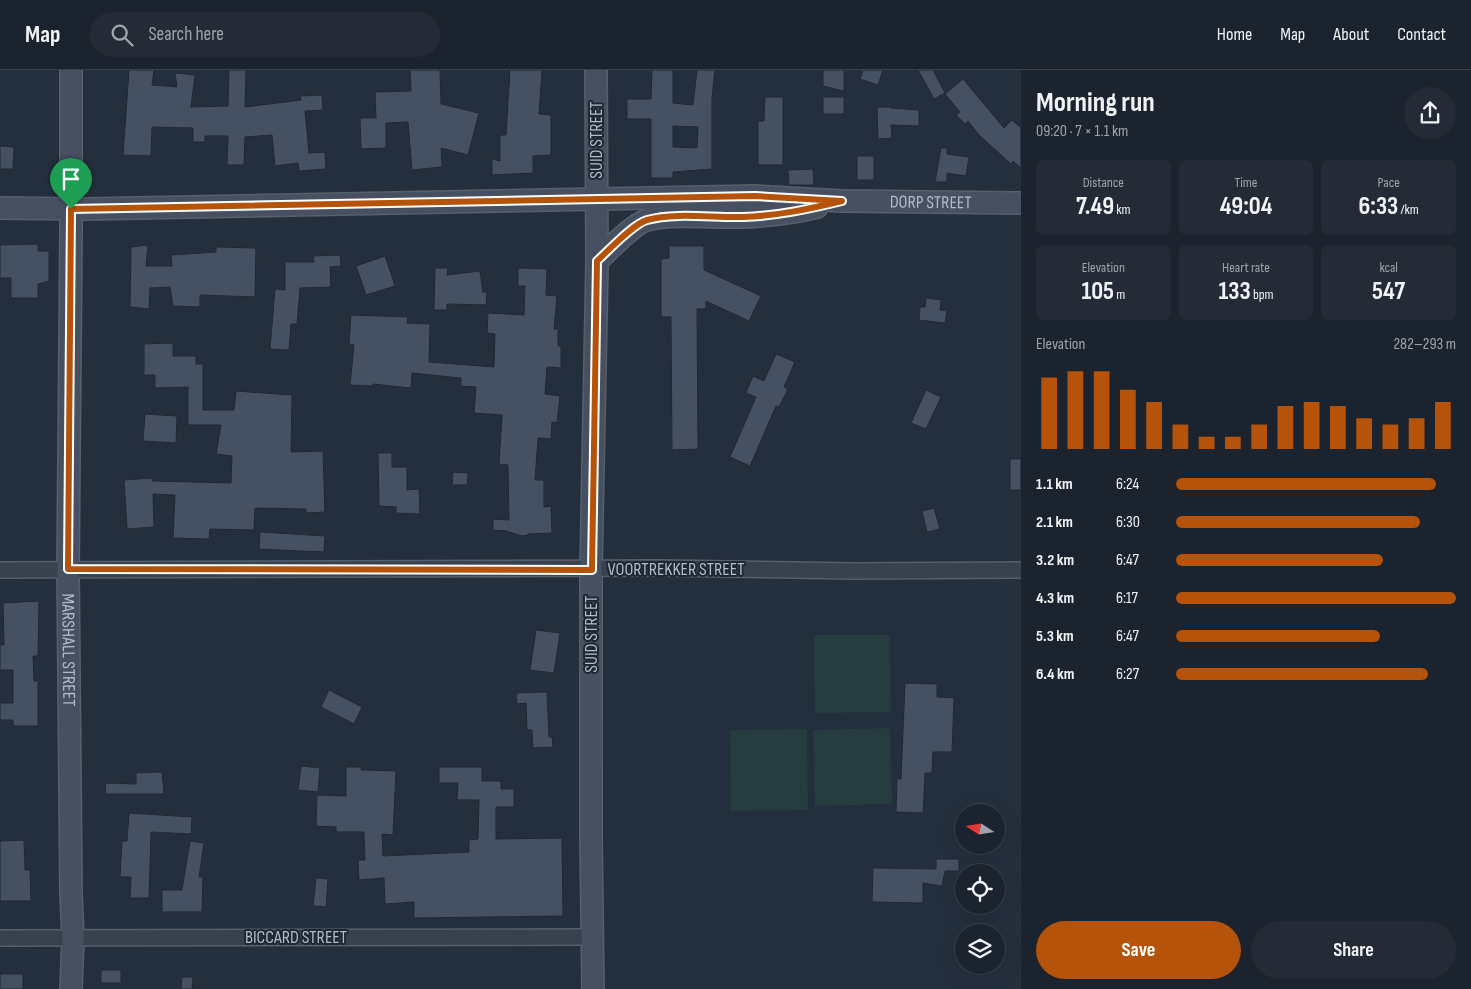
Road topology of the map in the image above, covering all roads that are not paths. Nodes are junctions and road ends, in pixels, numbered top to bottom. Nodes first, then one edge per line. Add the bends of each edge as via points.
1 (71, 70) edge
2 (596, 70) edge
3 (596, 199) junction
4 (842, 201) junction
5 (1021, 203) edge
6 (0, 208) edge
7 (71, 209) junction
8 (597, 261) junction
9 (68, 569) junction
10 (0, 570) edge
11 (592, 570) junction
12 (1021, 570) edge
13 (593, 937) junction
14 (0, 938) edge
15 (74, 938) junction
16 (72, 989) edge
17 (593, 989) edge

1 - 7 street, MARSHALL STREET
2 - 3 street, SUID STREET
3 - 4 street, DORP STREET via 755,196
3 - 7 street, DORP STREET
3 - 8 street, SUID STREET
4 - 5 street, DORP STREET
4 - 8 street, DORP STREET via 785,214 647,220 635,226
6 - 7 street, DORP STREET
7 - 9 street, MARSHALL STREET
8 - 11 street, SUID STREET
9 - 10 street, VOORTREKKER STREET
9 - 11 street, VOORTREKKER STREET
9 - 15 street, MARSHALL STREET
11 - 12 street, VOORTREKKER STREET
11 - 13 street, SUID STREET
13 - 15 street, BICCARD STREET
13 - 17 street, SUID STREET
14 - 15 street, BICCARD STREET
15 - 16 street, MARSHALL STREET

